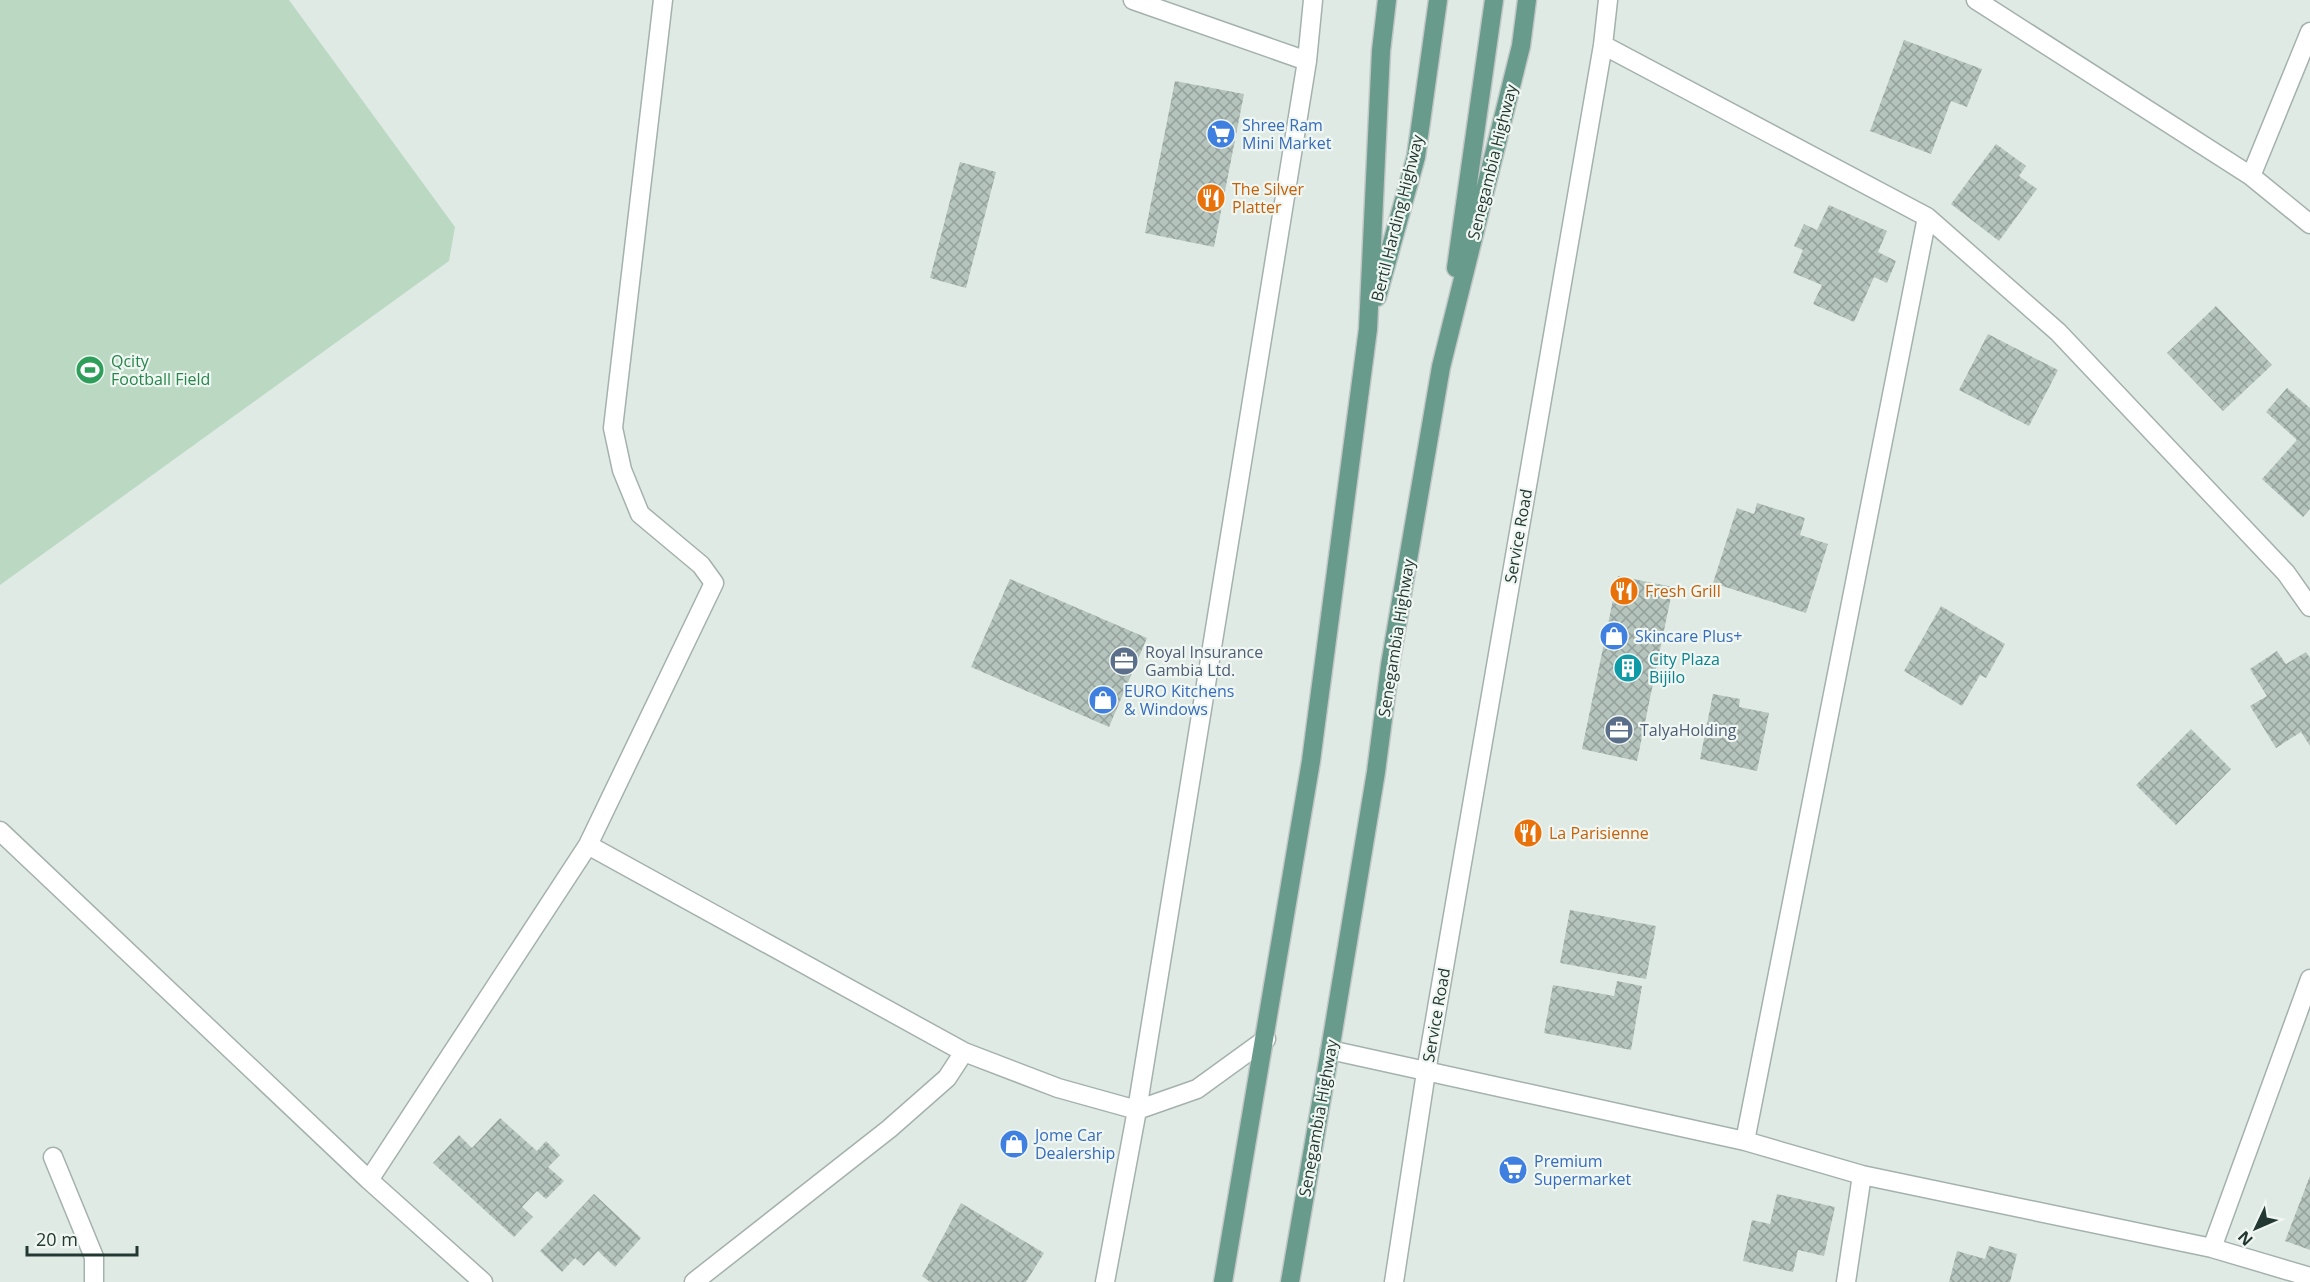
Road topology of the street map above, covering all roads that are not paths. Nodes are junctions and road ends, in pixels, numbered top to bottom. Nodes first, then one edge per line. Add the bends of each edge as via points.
1 (663, 0) edge
2 (1133, 0) edge
3 (1313, 0) edge
4 (1387, 0) edge
5 (1438, 0) edge
6 (1494, 0) edge
7 (1527, 0) edge
8 (1608, 0) edge
9 (1976, 0) edge
10 (2310, 32) edge
11 (1603, 45) junction
12 (1307, 61) junction
13 (2251, 176) junction
14 (1927, 217) junction
15 (2310, 224) edge
16 (1368, 329) junction
17 (1441, 368) junction
18 (2310, 607) edge
19 (0, 831) edge
20 (588, 845) junction
21 (2310, 979) edge
22 (1266, 1039) junction
23 (1330, 1050) junction
24 (964, 1052) junction
25 (1426, 1072) junction
26 (1137, 1110) junction
27 (1745, 1141) junction
28 (53, 1157) dead end
29 (1862, 1175) junction
30 (369, 1180) junction
31 (2212, 1248) junction
32 (2310, 1277) edge
33 (94, 1282) edge
34 (483, 1282) edge
35 (694, 1282) edge
36 (1105, 1282) edge
37 (1223, 1282) edge
38 (1290, 1282) edge
39 (1394, 1282) edge
40 (1846, 1282) edge

1 - 20 street via 614,428 622,470 640,514 700,565 714,583
2 - 12 street
3 - 12 street
4 - 16 main road via 1381,51
5 - 16 main road, Bertil Harding Highway via 1416,157
6 - 17 main road
7 - 17 main road, Senegambia Highway via 1521,46
8 - 11 street, Service Road
9 - 13 street
10 - 13 street
11 - 14 street
11 - 25 street, Service Road
12 - 26 street
13 - 15 street
14 - 18 street via 2058,332 2286,573
14 - 27 street
16 - 22 main road via 1311,761
17 - 23 main road, Senegambia Highway
19 - 30 street
20 - 24 street
20 - 30 street
21 - 31 street
22 - 26 street via 1197,1089
22 - 37 main road
23 - 25 street
23 - 38 main road, Senegambia Highway
24 - 26 street via 1058,1088
24 - 35 street via 947,1078 889,1129
25 - 27 street
25 - 39 street, Service Road
26 - 36 street
27 - 29 street
28 - 33 street via 94,1257
29 - 31 street
29 - 40 street
30 - 34 street
31 - 32 street

